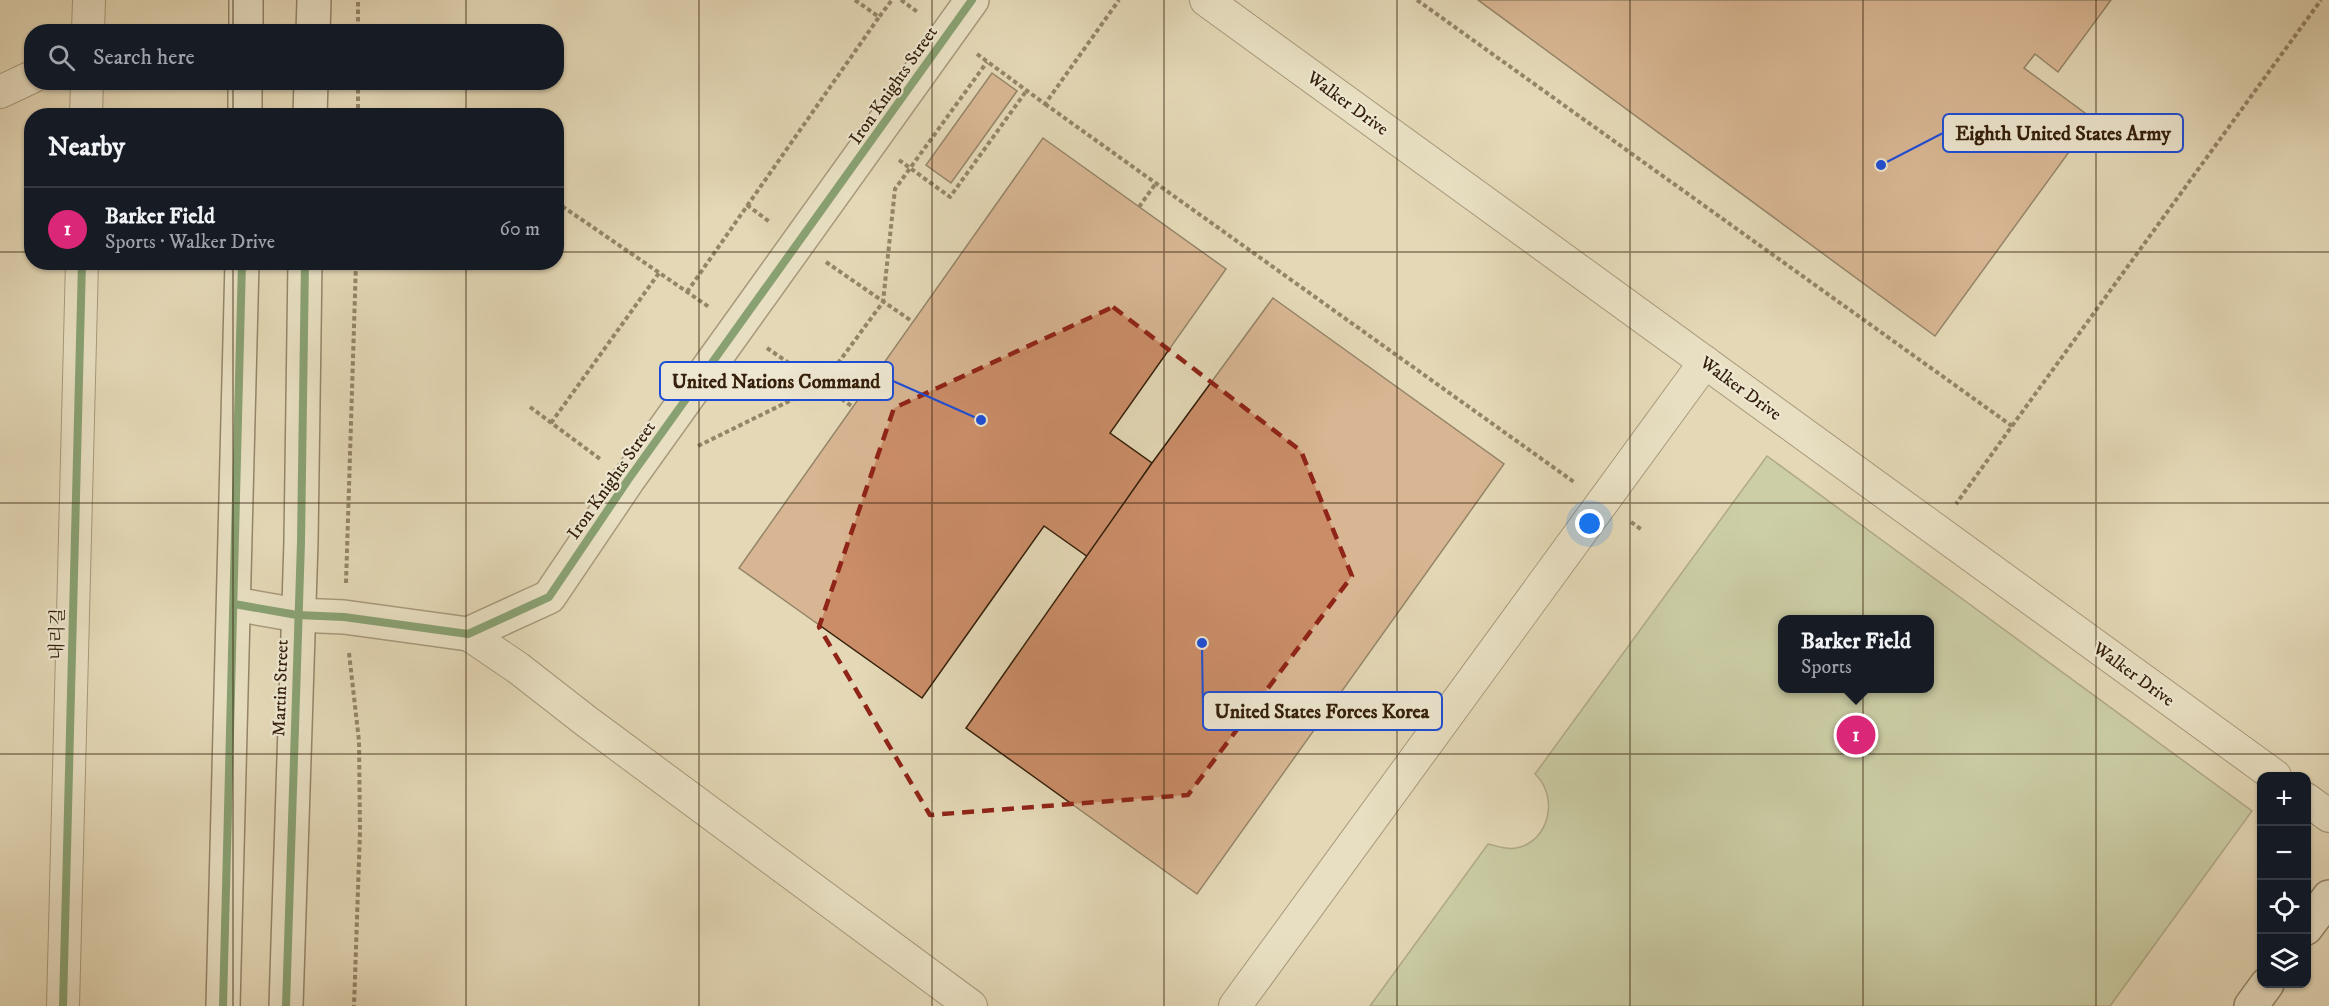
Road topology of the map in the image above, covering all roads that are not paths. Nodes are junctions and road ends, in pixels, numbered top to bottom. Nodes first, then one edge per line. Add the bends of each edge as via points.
1 (88, 0) edge
2 (246, 0) edge
3 (314, 0) edge
4 (972, 0) edge
5 (1206, 0) edge
6 (88, 24) edge
7 (246, 24) edge
8 (313, 24) edge
9 (24, 81) edge
10 (87, 90) edge
11 (245, 90) edge
12 (311, 90) edge
13 (0, 92) edge
14 (86, 108) edge
15 (244, 108) edge
16 (310, 108) edge
17 (82, 270) edge
18 (242, 270) edge
19 (306, 270) edge
20 (1706, 363) junction
21 (234, 604) junction
22 (297, 615) junction
23 (468, 634) junction
24 (2268, 772) edge
25 (2311, 802) edge
26 (2329, 816) edge
27 (2329, 897) edge
28 (2311, 922) edge
29 (2264, 988) edge
30 (63, 1006) edge
31 (223, 1006) edge
32 (286, 1006) edge
33 (971, 1006) edge
34 (1235, 1006) edge
35 (2251, 1006) edge

1 - 6 street
2 - 7 main road
3 - 8 main road
4 - 23 main road, Iron Knights Street via 628,480 549,597
5 - 20 street, Walker Drive
9 - 13 street
10 - 14 street
11 - 15 main road
12 - 16 main road
17 - 30 street, 내리길
18 - 21 main road
19 - 22 main road, Martin Street
20 - 24 street, Walker Drive
20 - 34 street
21 - 22 main road
21 - 31 main road
22 - 23 main road via 344,617
22 - 32 main road, Martin Street
23 - 33 street
25 - 26 street
27 - 28 main road
29 - 35 main road

